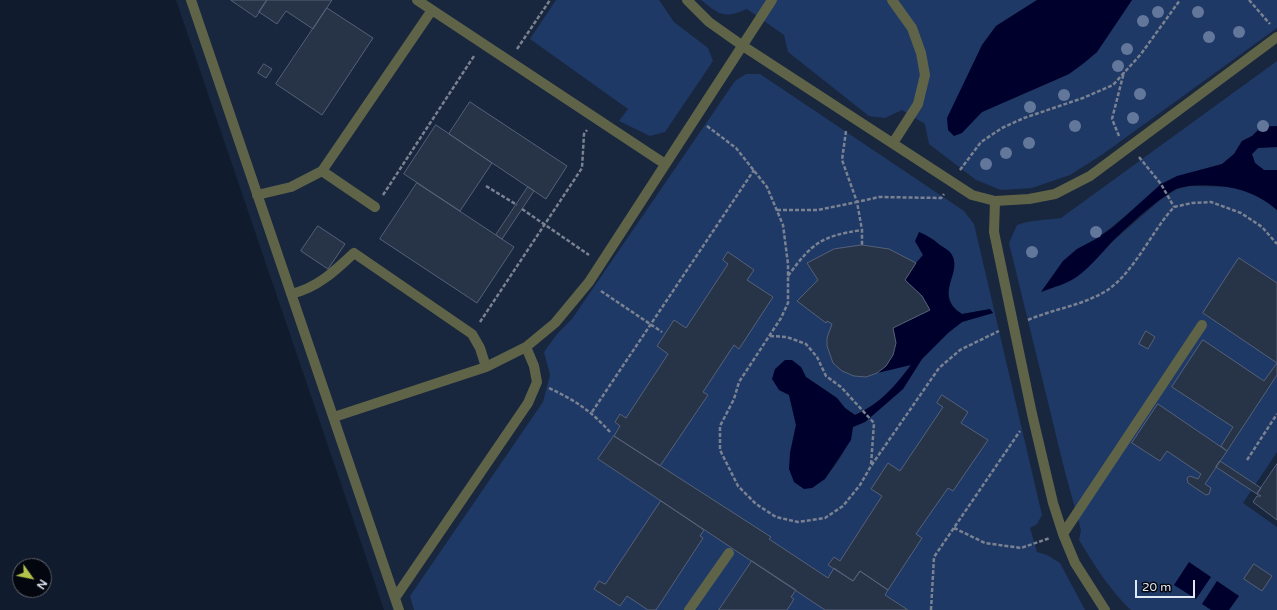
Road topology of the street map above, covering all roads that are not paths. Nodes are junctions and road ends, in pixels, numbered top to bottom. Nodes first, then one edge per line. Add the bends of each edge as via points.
1 (191, 0) edge
2 (417, 0) edge
3 (687, 0) edge
4 (772, 0) edge
5 (892, 0) edge
6 (432, 10) junction
7 (1277, 37) edge
8 (743, 46) junction
9 (893, 143) junction
10 (665, 164) junction
11 (322, 171) junction
12 (257, 195) junction
13 (995, 201) junction
14 (375, 207) road end
15 (291, 294) junction
16 (1202, 325) dead end
17 (526, 347) junction
18 (486, 367) junction
19 (334, 417) junction
20 (1063, 534) junction
21 (729, 553) dead end
22 (395, 598) junction
23 (398, 610) edge
24 (690, 610) edge
25 (1105, 610) edge

1 - 12 lane
2 - 6 lane
3 - 8 lane via 709,22
4 - 8 lane
5 - 9 lane via 912,28 921,53 925,75 918,104
6 - 10 lane
6 - 11 lane
7 - 13 lane via 1090,176 1055,194
8 - 9 lane
8 - 10 lane
9 - 13 lane via 972,195
10 - 17 lane via 589,282 555,324
11 - 12 lane via 291,187
11 - 14 lane
12 - 15 lane
13 - 20 lane via 994,232 1052,503
15 - 18 lane via 303,291 331,275 354,253 472,334
15 - 19 lane
16 - 20 lane
17 - 18 lane
17 - 22 lane via 537,382 528,403
18 - 19 lane
19 - 22 lane
20 - 25 lane via 1075,563
21 - 24 lane
22 - 23 lane

